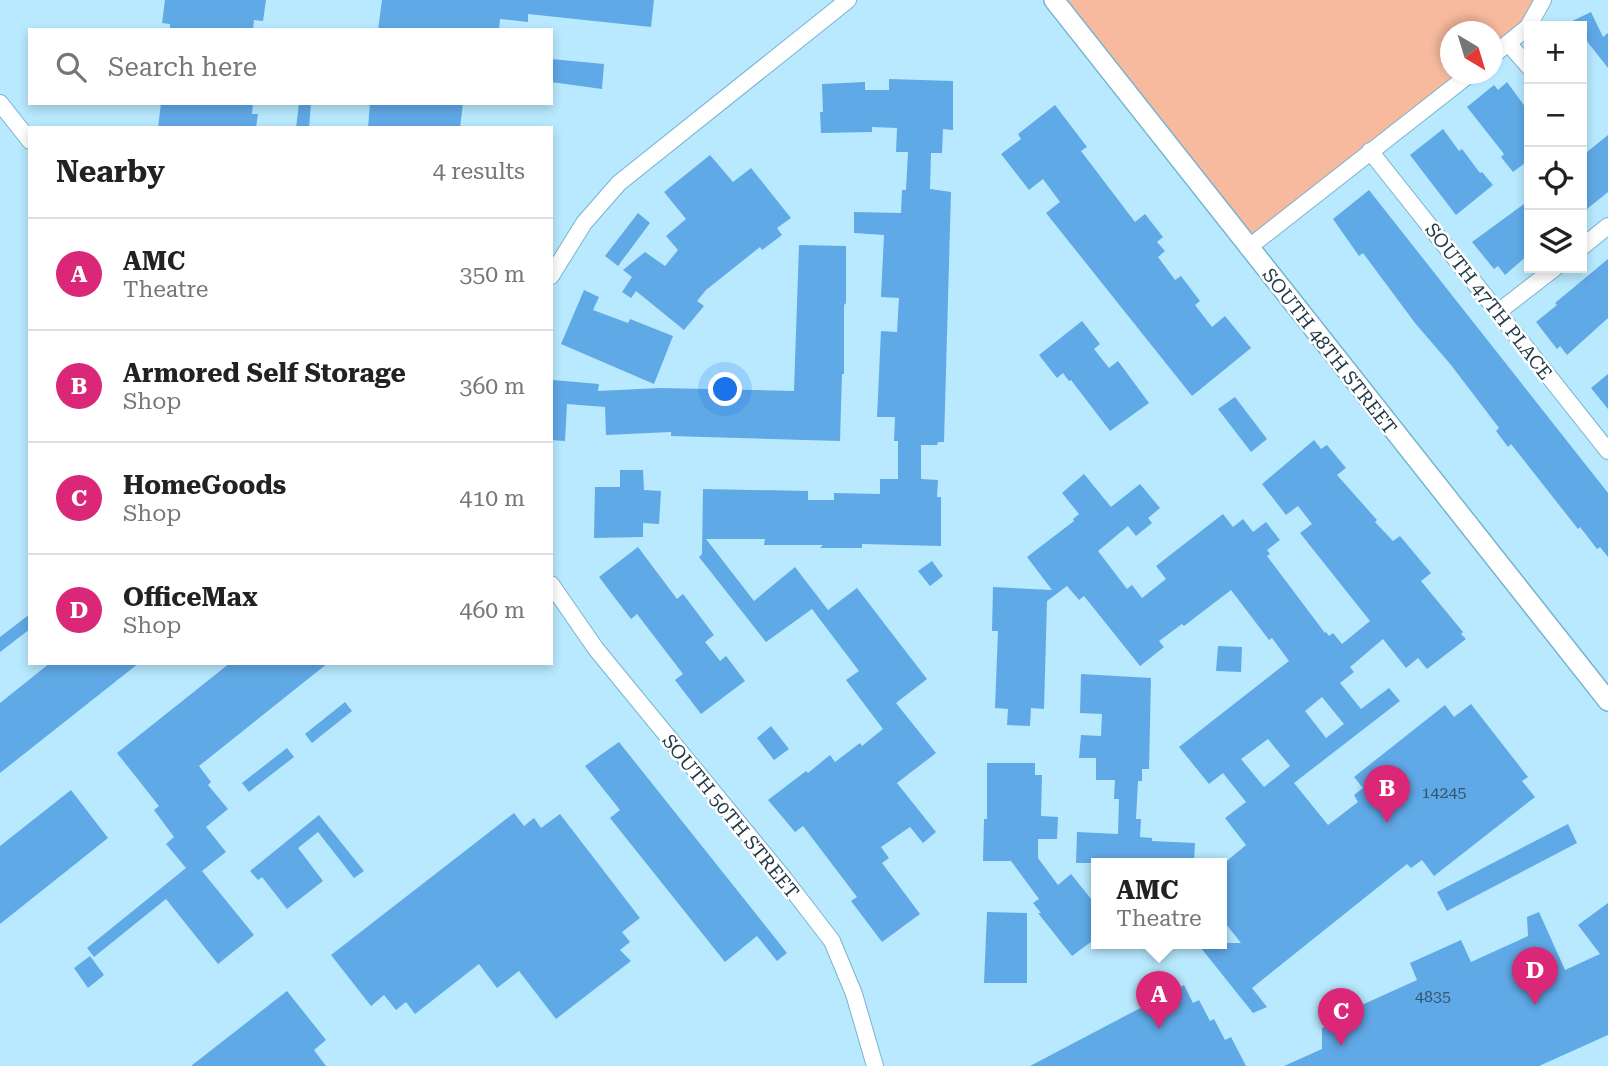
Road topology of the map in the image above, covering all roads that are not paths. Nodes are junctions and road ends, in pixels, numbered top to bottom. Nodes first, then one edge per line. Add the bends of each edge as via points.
1 (848, 0) edge
2 (1054, 0) edge
3 (1543, 0) edge
4 (1508, 43) junction
5 (1503, 47) edge
6 (1524, 61) edge
7 (1457, 84) edge
8 (0, 103) edge
9 (28, 138) edge
10 (1370, 151) junction
11 (1608, 226) edge
12 (1587, 243) edge
13 (1248, 248) junction
14 (553, 273) edge
15 (1549, 273) edge
16 (1498, 312) junction
17 (1608, 451) edge
18 (553, 587) edge
19 (1608, 701) edge
20 (875, 1066) edge

1 - 14 street via 619,183 584,223
2 - 13 main road, SOUTH 48TH STREET
3 - 4 street via 1528,27
4 - 5 street
4 - 6 street
7 - 10 street
8 - 9 street
10 - 13 street
10 - 16 street, SOUTH 47TH PLACE
11 - 12 street
13 - 19 main road, SOUTH 48TH STREET
15 - 16 street
16 - 17 street, SOUTH 47TH PLACE
18 - 20 street, SOUTH 50TH STREET via 596,649 831,941 854,994

